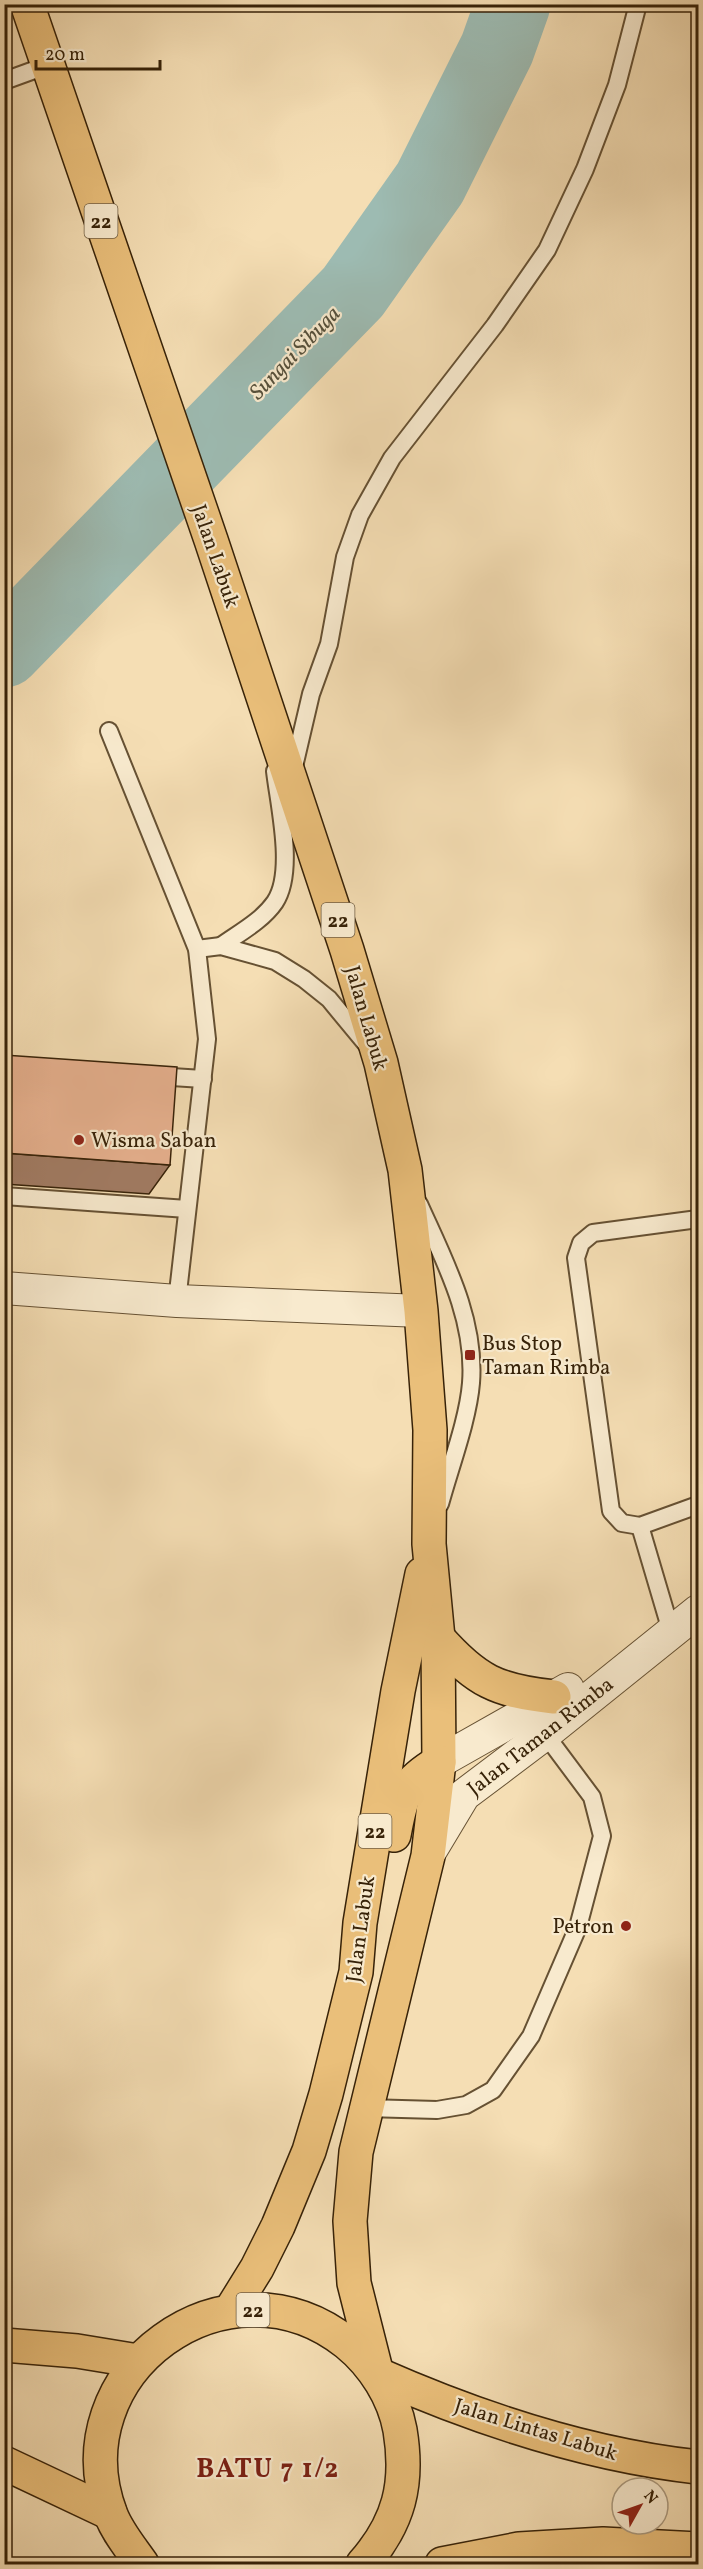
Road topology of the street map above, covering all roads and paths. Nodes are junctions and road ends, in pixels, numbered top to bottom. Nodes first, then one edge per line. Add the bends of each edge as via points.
1 (27, 4) edge
2 (638, 4) edge
3 (48, 65) junction
4 (4, 81) edge
5 (268, 709) junction
6 (109, 731) dead end
7 (292, 778) junction
8 (221, 946) junction
9 (197, 949) junction
10 (381, 1063) junction
11 (144, 1075) edge
12 (203, 1079) junction
13 (405, 1170) junction
14 (4, 1196) edge
15 (187, 1209) junction
16 (699, 1220) edge
17 (4, 1287) edge
18 (177, 1301) junction
19 (421, 1311) junction
20 (699, 1505) edge
21 (640, 1526) junction
22 (429, 1544) junction
23 (699, 1611) edge
24 (671, 1631) junction
25 (438, 1638) junction
26 (554, 1697) junction
27 (545, 1734) junction
28 (439, 1762) junction
29 (428, 1856) junction
30 (356, 1972) junction
31 (366, 2109) junction
32 (231, 2310) junction
33 (4, 2345) edge
34 (138, 2361) junction
35 (377, 2374) junction
36 (4, 2463) edge
37 (699, 2467) edge
38 (114, 2521) junction
39 (699, 2549) edge
40 (123, 2565) edge
41 (142, 2565) edge
42 (363, 2565) edge
43 (442, 2565) edge

1 - 3 main road, 22
2 - 7 lane via 617,86 585,169 547,250 495,325 392,458 360,515 345,556 329,644 311,694
3 - 4 lane
3 - 5 main road, Jalan Labuk / 22
5 - 7 main road, Jalan Labuk / 22
5 - 8 lane via 285,864 282,885 274,903
6 - 9 lane
7 - 10 main road, Jalan Labuk / 22
8 - 9 lane
8 - 10 lane via 275,961 304,979 329,999
9 - 12 lane via 207,1040
10 - 13 main road, Jalan Labuk / 22
11 - 12 lane
12 - 15 lane
13 - 19 main road, Jalan Labuk / 22
13 - 22 lane via 459,1296 470,1355 467,1405
14 - 15 lane
15 - 18 lane
16 - 21 lane via 593,1233 581,1242 576,1258 611,1511 622,1523
17 - 18 street
18 - 19 street
19 - 22 main road, Jalan Labuk / 22 via 430,1430
20 - 21 lane
21 - 24 lane
22 - 25 main road
22 - 30 main road, Jalan Labuk / 22 via 398,1691 360,1923
23 - 24 street, Jalan Taman Rimba
24 - 26 street, Jalan Taman Rimba
24 - 27 street, Jalan Taman Rimba
25 - 26 main road via 463,1666 491,1683 520,1693
25 - 28 main road
26 - 28 street, Jalan Taman Rimba
27 - 29 street, Jalan Taman Rimba via 464,1795
27 - 31 lane via 592,1797 602,1836 578,1927 531,2036 493,2090 466,2105 436,2110
28 - 29 main road
28 - 30 main road via 418,1774 400,1803 375,1933
29 - 31 main road
30 - 32 main road, Jalan Labuk / 22 via 309,2151 278,2226
31 - 35 main road via 356,2152 350,2221 354,2283
32 - 34 main road, 22 via 197,2320 165,2337
32 - 35 main road, 22 via 260,2309 314,2322 359,2353
33 - 34 main road
34 - 38 main road, 22 via 120,2388 101,2448 102,2481
35 - 37 main road, Jalan Lintas Labuk via 547,2436 631,2458
35 - 42 main road, 22 via 397,2415 405,2459 399,2503 381,2544
36 - 38 main road
38 - 40 main road, 22
38 - 41 main road, 22
39 - 43 main road via 593,2544 519,2549

